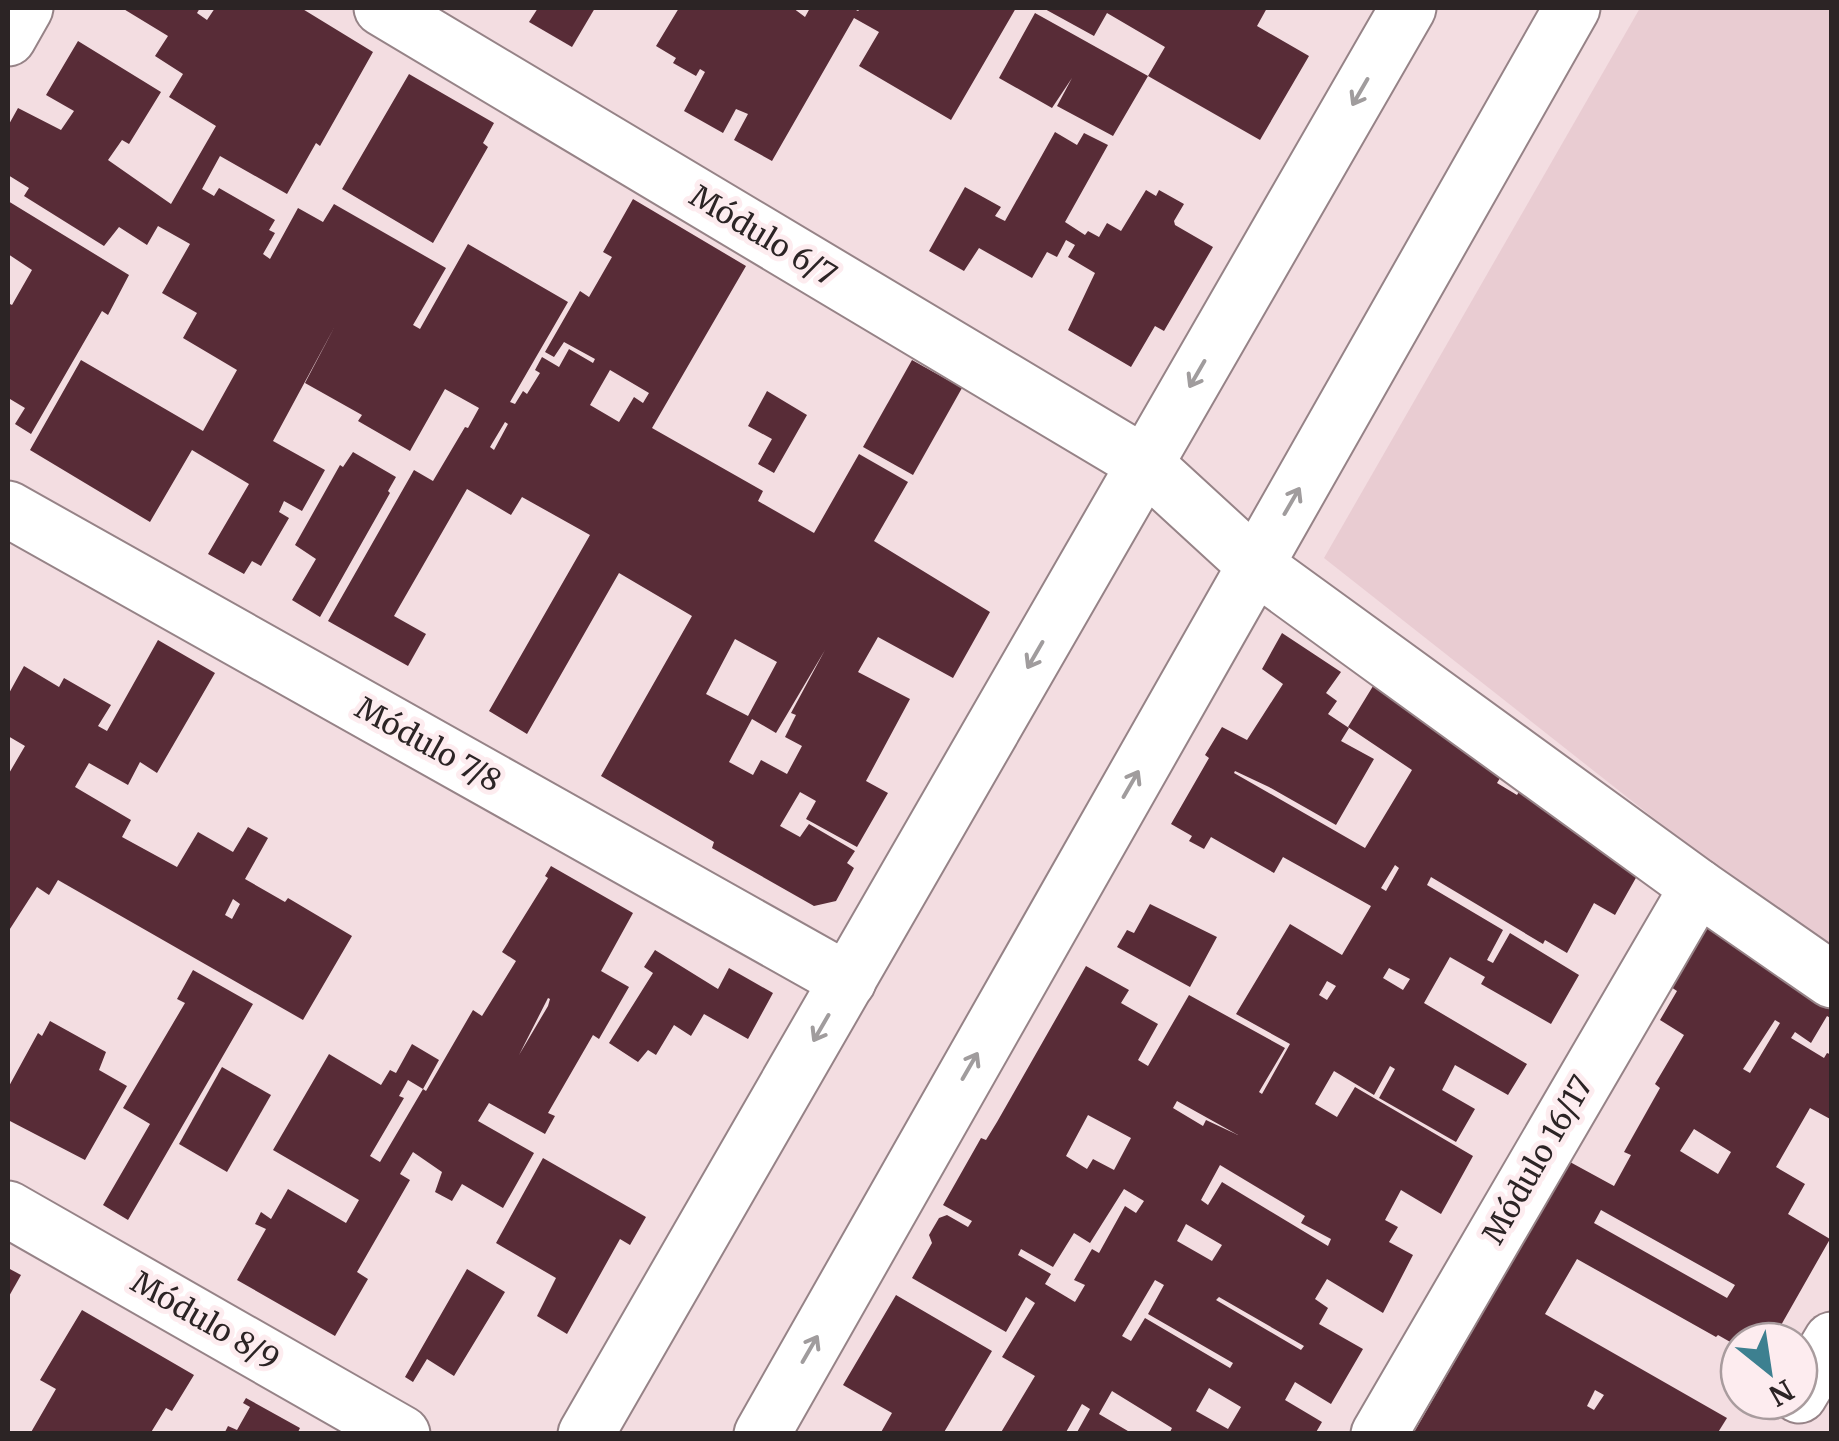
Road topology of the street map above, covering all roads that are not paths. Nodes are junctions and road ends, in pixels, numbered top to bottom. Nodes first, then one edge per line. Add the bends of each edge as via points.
1 (25, 8) edge
2 (382, 8) edge
3 (1408, 8) edge
4 (1572, 8) edge
5 (8, 38) edge
6 (1145, 464) junction
7 (8, 509) edge
8 (1255, 565) junction
9 (1698, 888) junction
10 (1832, 980) edge
11 (848, 981) junction
12 (8, 1209) edge
13 (1832, 1340) edge
14 (1819, 1362) edge
15 (402, 1434) edge
16 (586, 1434) edge
17 (762, 1434) edge
18 (1379, 1434) edge

1 - 5 street
2 - 6 street, Módulo 6/7
3 -> 6 street
8 -> 4 street
6 - 8 street, Módulo 6/7
6 -> 11 street
7 - 11 street, Módulo 7/8
8 - 9 street, Módulo 6/7
17 -> 8 street
9 - 10 street, Módulo 6/7
9 - 18 street, Módulo 16/17
11 -> 16 street
12 - 15 street, Módulo 8/9
13 - 14 street

